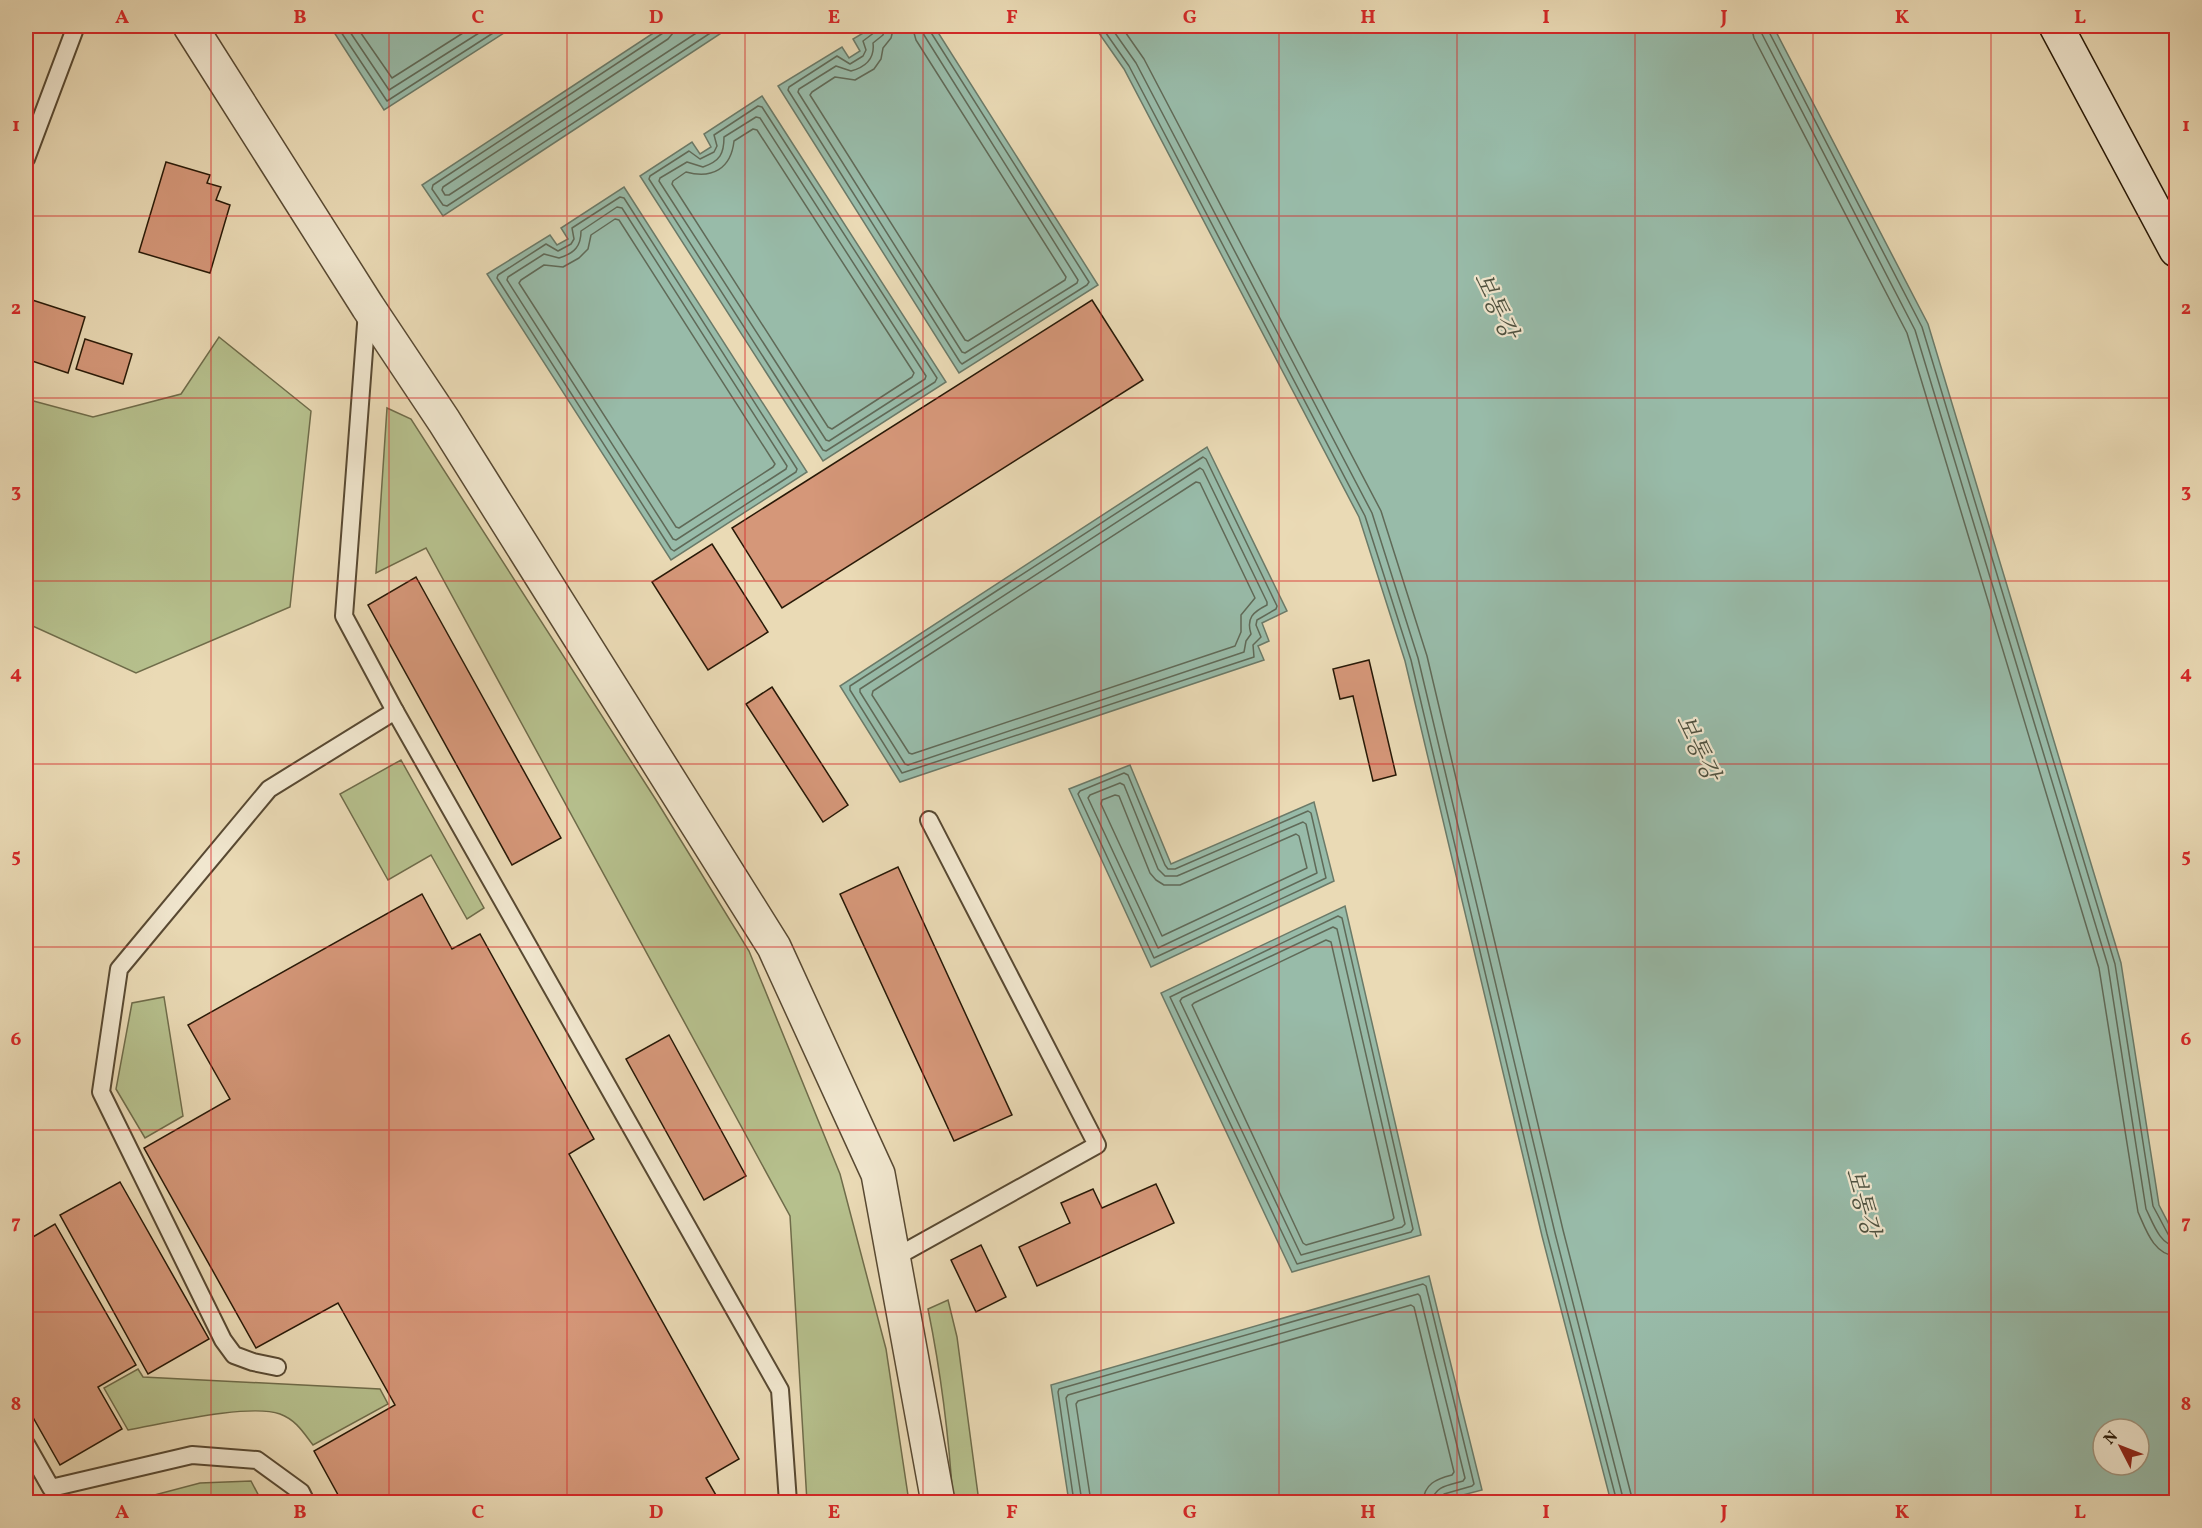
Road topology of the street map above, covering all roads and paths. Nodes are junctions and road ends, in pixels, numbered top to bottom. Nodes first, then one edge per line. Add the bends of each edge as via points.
1 (76, 26) edge
2 (190, 26) edge
3 (2056, 26) edge
4 (26, 159) edge
5 (2176, 250) edge
6 (368, 307) junction
7 (395, 711) junction
8 (929, 820) dead end
9 (894, 1258) junction
10 (277, 1367) dead end
11 (26, 1444) edge
12 (306, 1503) edge
13 (788, 1503) edge
14 (938, 1503) edge

1 - 4 lane
2 - 6 street
3 - 5 street
6 - 7 lane via 344,616
6 - 9 street via 444,421 774,947 878,1174
7 - 10 lane via 269,789 118,969 101,1092 223,1340 234,1355
7 - 13 lane via 780,1389
8 - 9 lane via 1097,1145
9 - 14 street
11 - 12 lane via 51,1488 192,1455 257,1460 301,1492

